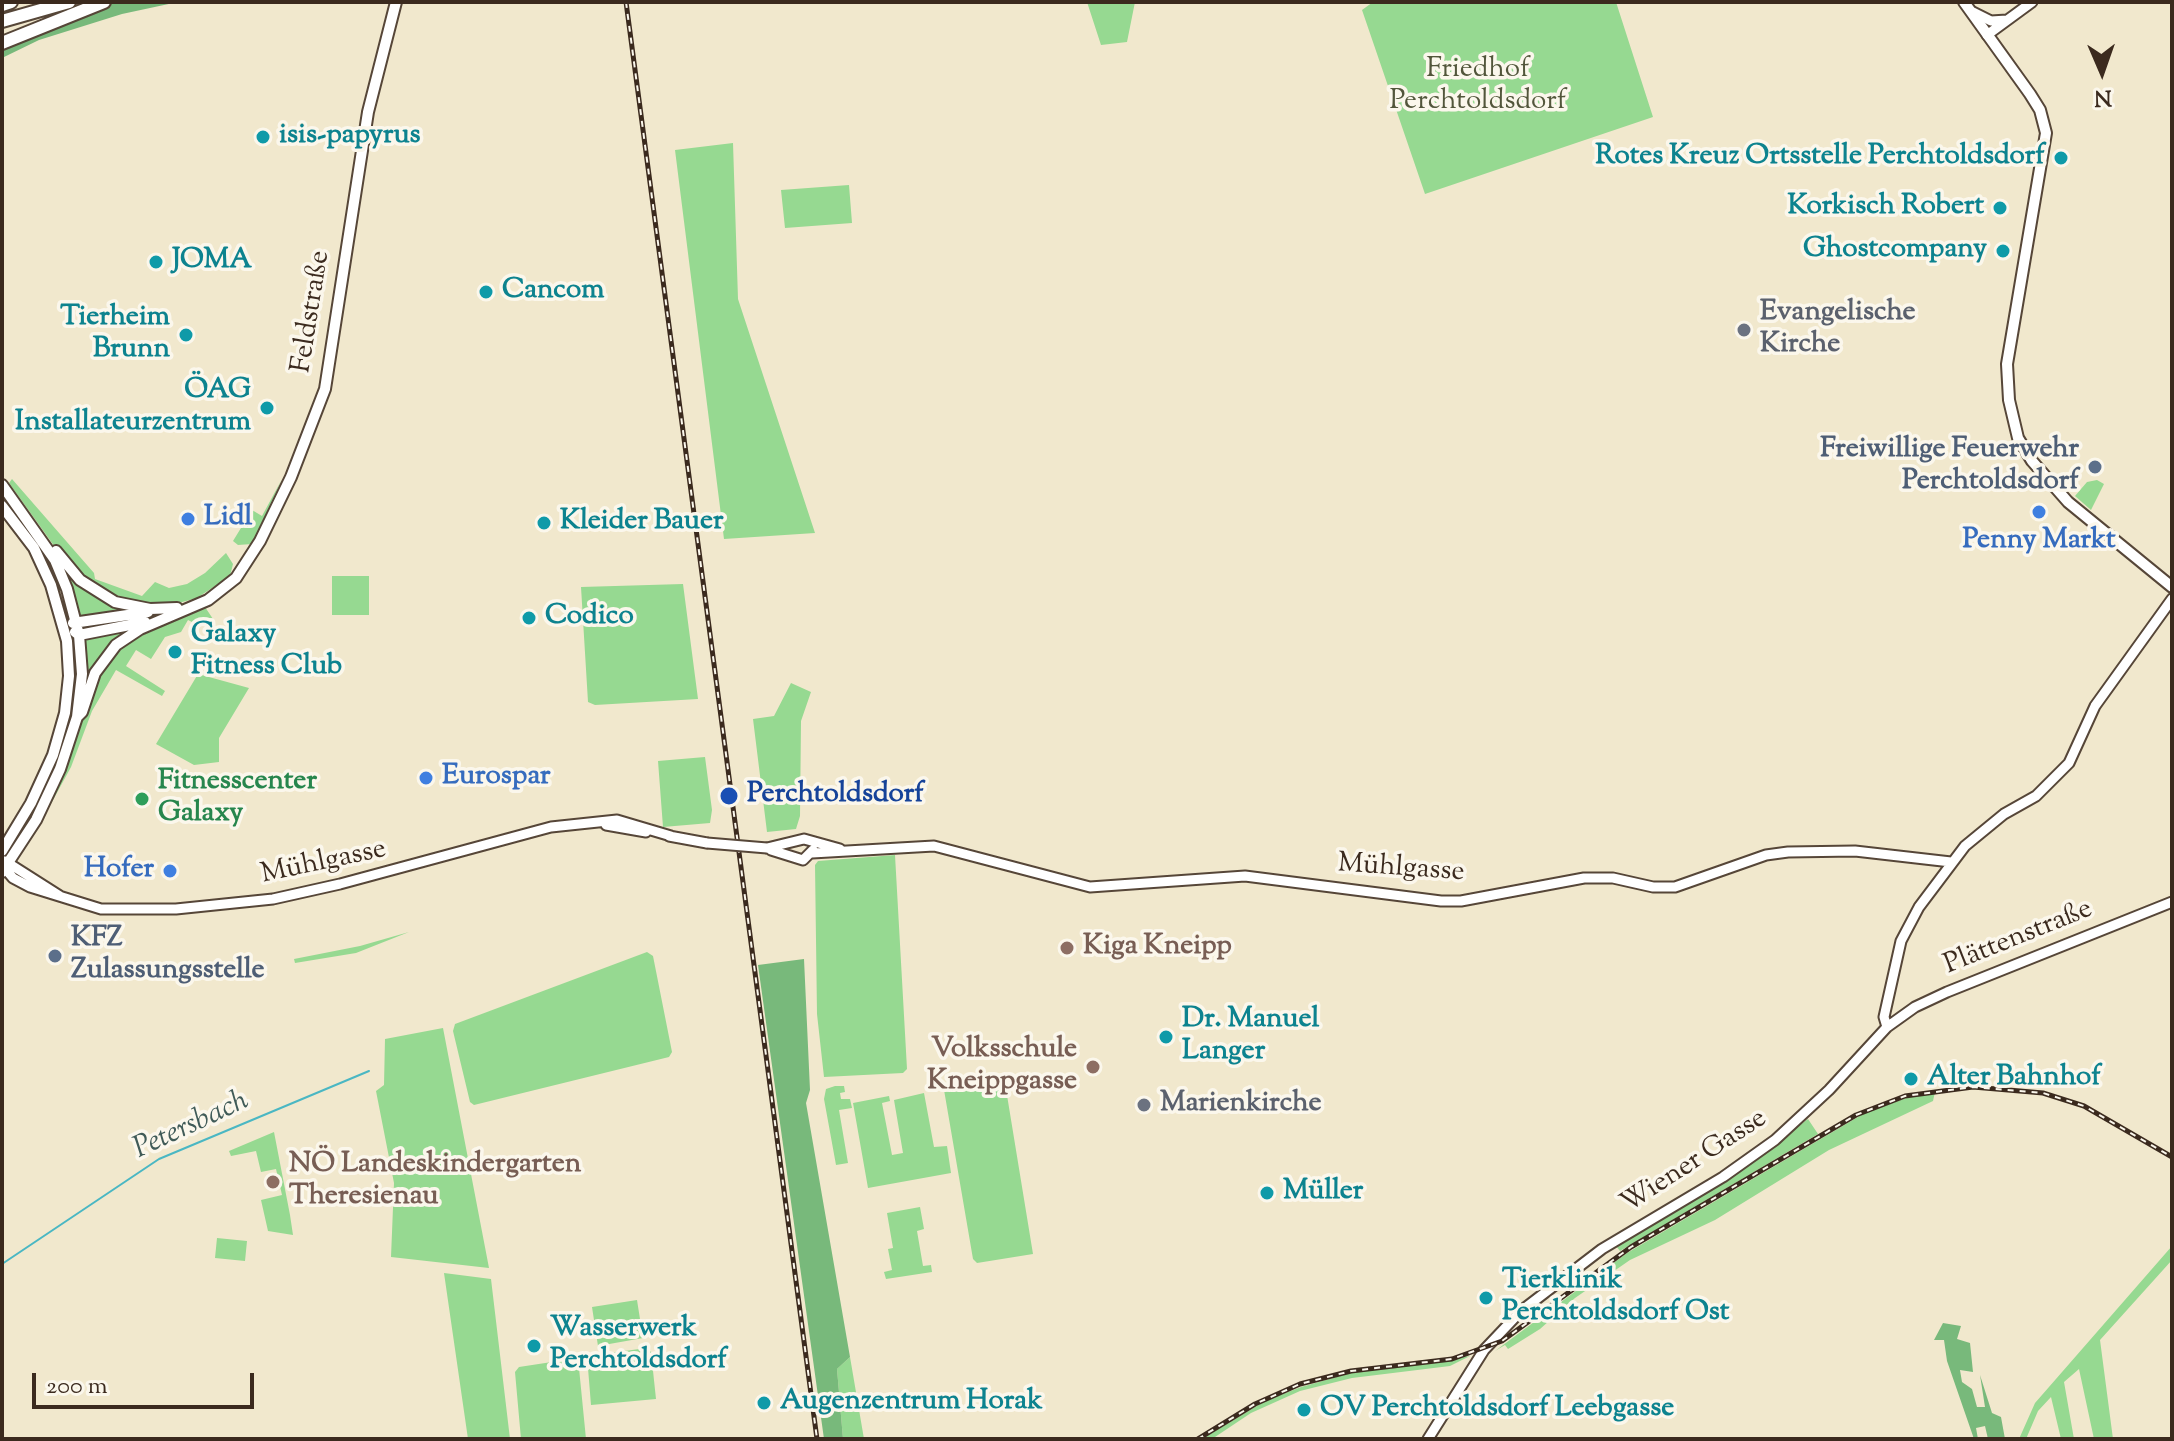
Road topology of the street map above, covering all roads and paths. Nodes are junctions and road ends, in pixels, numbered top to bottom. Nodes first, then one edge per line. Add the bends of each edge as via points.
1 (11, 2) edge
2 (69, 2) edge
3 (104, 2) edge
4 (396, 2) edge
5 (2032, 2) edge
6 (2, 5) edge
7 (1967, 6) edge
8 (2007, 20) junction
9 (2, 21) edge
10 (1987, 35) junction
11 (2, 43) edge
12 (2, 486) edge
13 (2, 506) edge
14 (2172, 587) edge
15 (2172, 599) edge
16 (179, 610) junction
17 (76, 622) junction
18 (64, 625) junction
19 (79, 635) junction
20 (77, 717) junction
21 (812, 848) junction
22 (793, 849) junction
23 (2, 851) edge
24 (1951, 862) junction
25 (4, 865) edge
26 (2172, 902) edge
27 (1887, 1027) junction
28 (1428, 1439) edge

1 - 6 highway
2 - 9 highway
3 - 11 highway
4 - 16 main road, Feldstraße via 368,112 323,397 306,445 236,578 208,600
5 - 8 street
7 - 8 street via 1991,21
7 - 10 main road
8 - 10 street
10 - 14 main road via 2040,110 2046,133 2007,364 2018,438 2068,502
12 - 16 main road via 20,501 71,571 94,590 128,606
12 - 17 main road via 55,560
13 - 18 main road via 44,568
15 - 24 street via 2095,706 2069,763 2036,796 2004,814
16 - 17 main road
16 - 19 main road
16 - 20 main road via 116,645 95,673
17 - 18 main road
17 - 19 main road
18 - 19 main road
18 - 23 main road via 69,676 62,726 41,783
19 - 20 main road
20 - 25 main road via 50,792
21 - 22 street, Mühlgasse via 801,839
21 - 22 street, Mühlgasse via 803,860
21 - 24 street, Mühlgasse via 943,847 1090,887 1245,876 1441,901 1584,878 1675,887 1788,852 1855,851
22 - 25 street, Mühlgasse, bridge via 707,843 590,824 551,827 273,899 112,910 62,898
24 - 27 street via 1901,941 1884,1017
26 - 27 street, Plättenstraße via 1947,992
27 - 28 street, Wiener Gasse via 1775,1140 1602,1249 1513,1318 1484,1350

